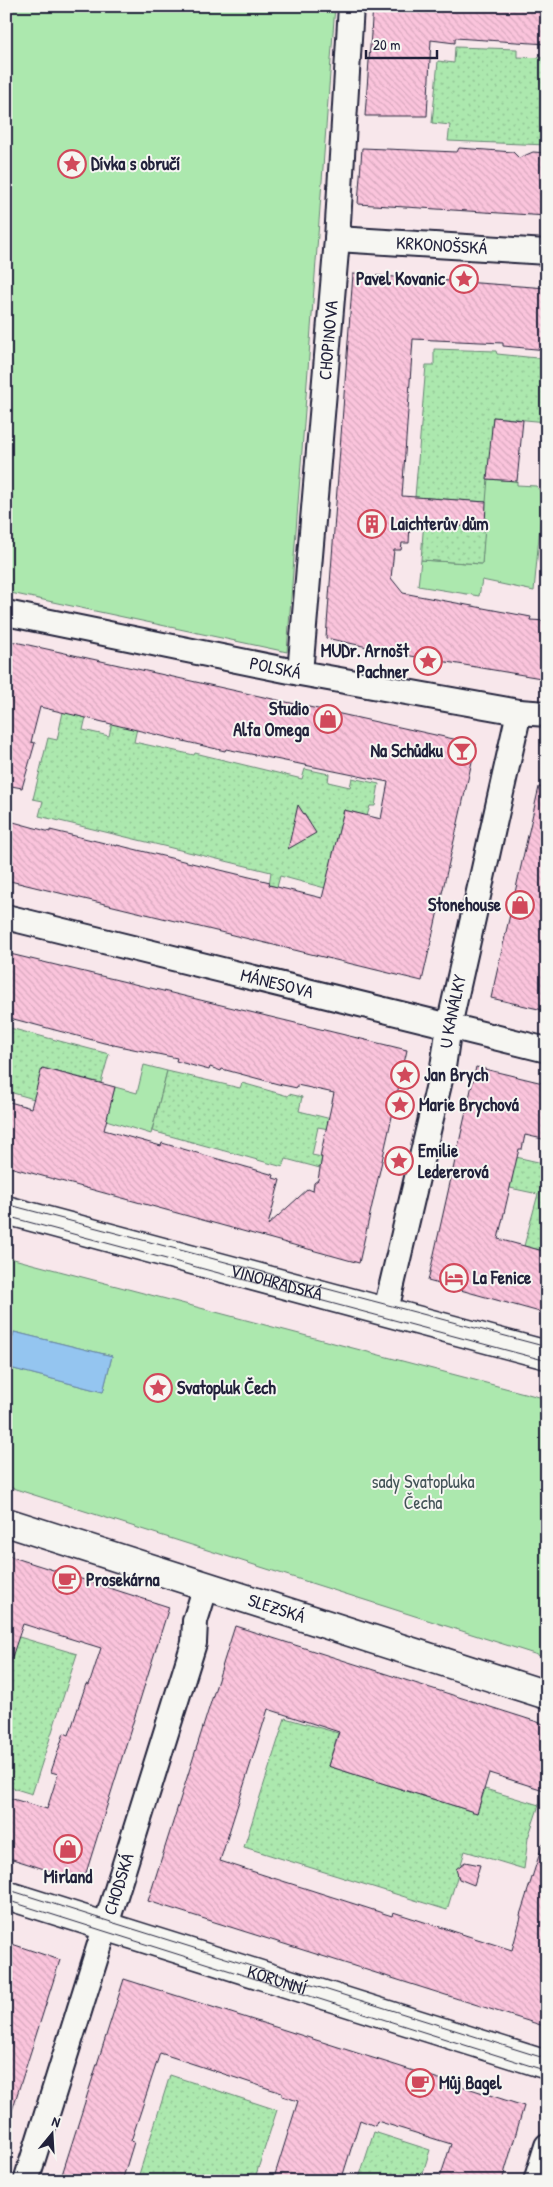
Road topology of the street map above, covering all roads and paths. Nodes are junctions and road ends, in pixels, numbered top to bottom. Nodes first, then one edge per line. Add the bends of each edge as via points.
1 (351, 6) edge
2 (337, 238) junction
3 (547, 252) edge
4 (6, 613) edge
5 (300, 674) junction
6 (519, 712) junction
7 (547, 714) edge
8 (6, 917) edge
9 (449, 1026) junction
10 (547, 1050) edge
11 (6, 1210) edge
12 (386, 1310) junction
13 (547, 1354) edge
14 (6, 1522) edge
15 (206, 1586) junction
16 (547, 1695) edge
17 (6, 1895) edge
18 (106, 1926) junction
19 (547, 2065) edge
20 (547, 2146) edge
21 (26, 2181) edge
22 (536, 2181) edge

1 - 2 street, CHOPINOVA
2 - 3 street, KRKONOŠSKÁ
2 - 5 street, CHOPINOVA
4 - 5 street, POLSKÁ
5 - 6 street, POLSKÁ
6 - 7 street, POLSKÁ
6 - 9 street, U KANÁLKY
8 - 9 street, MÁNESOVA
9 - 10 street, MÁNESOVA
9 - 12 street, U KANÁLKY via 443,1067
11 - 12 street, VINOHRADSKÁ
12 - 13 street, VINOHRADSKÁ
14 - 15 street, SLEZSKÁ
15 - 16 street, SLEZSKÁ
15 - 18 street, CHODSKÁ via 194,1621 194,1643
17 - 18 street, KORUNNÍ
18 - 19 street, KORUNNÍ
18 - 21 street, CHODSKÁ
20 - 22 street

